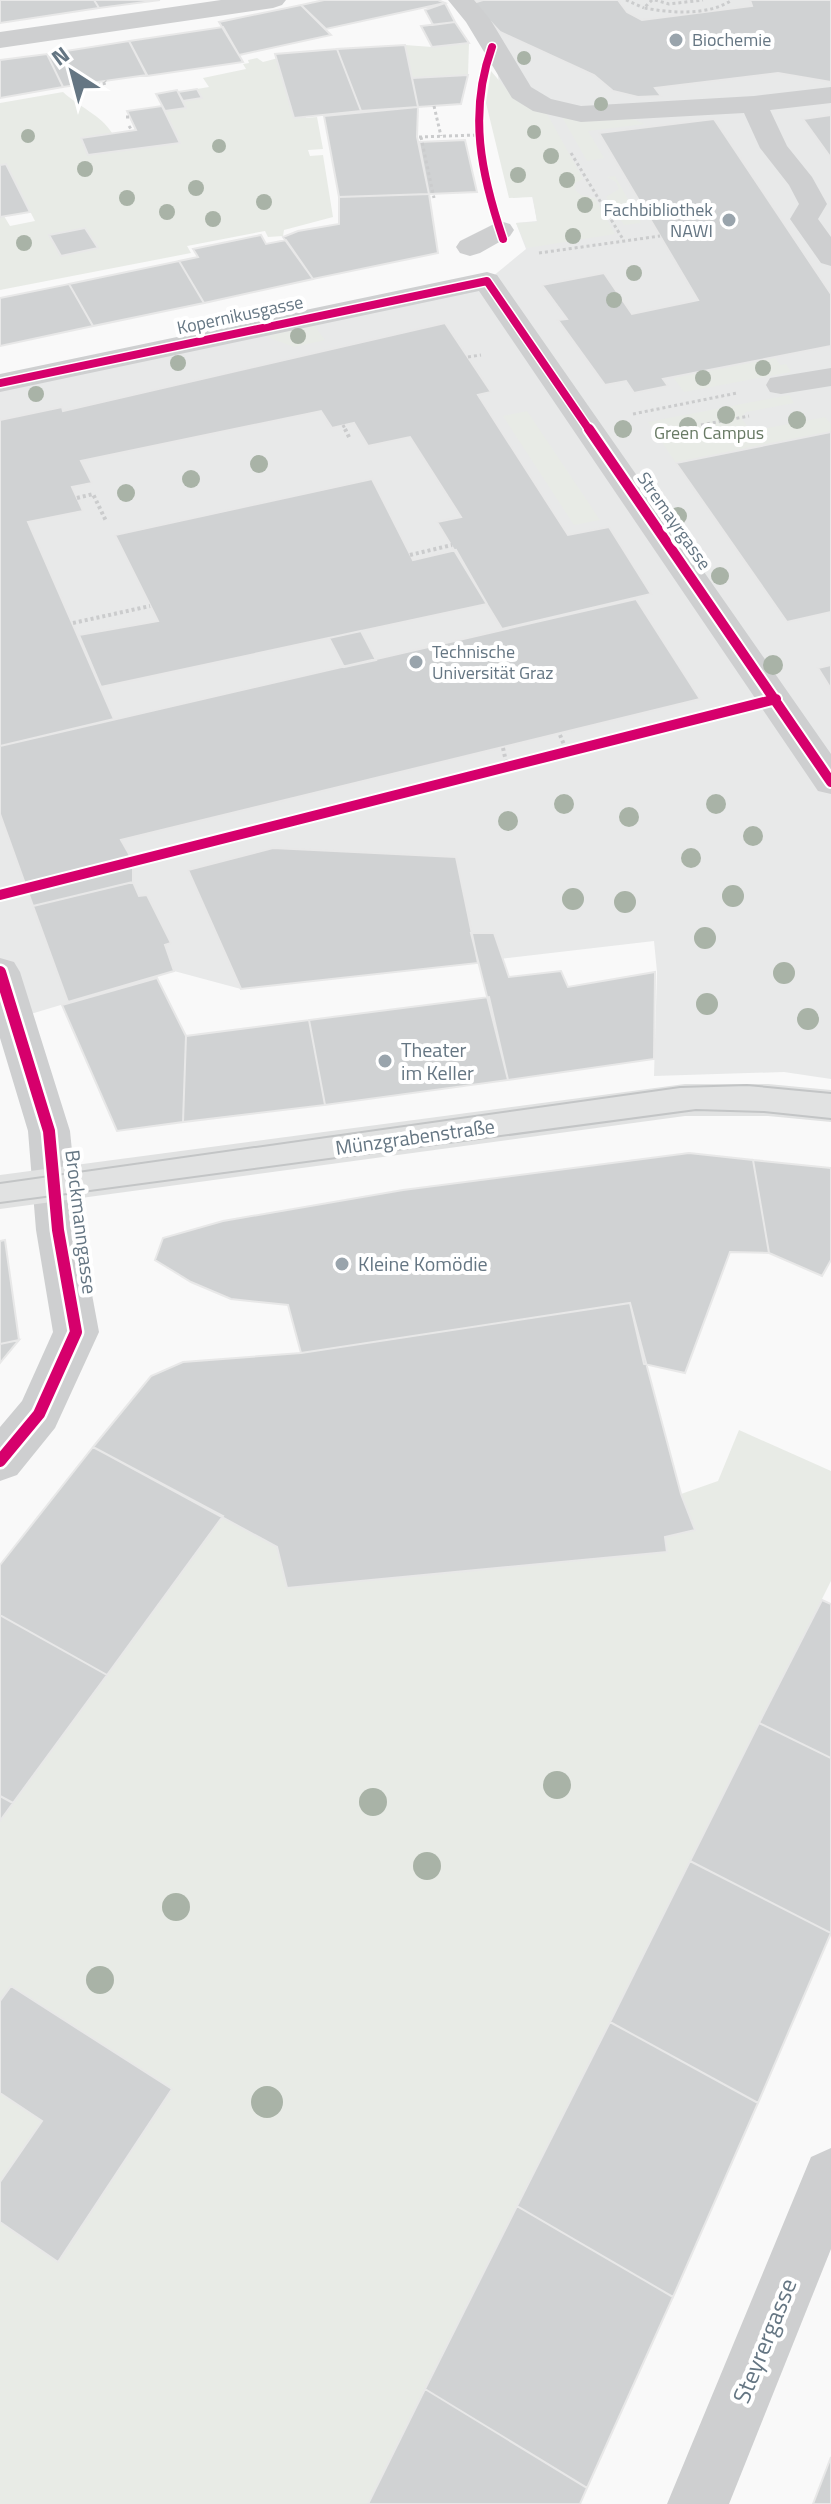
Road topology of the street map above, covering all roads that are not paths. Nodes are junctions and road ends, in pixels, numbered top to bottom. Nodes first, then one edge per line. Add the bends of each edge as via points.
1 (273, 0) edge
2 (461, 0) edge
3 (0, 40) edge
4 (831, 95) edge
5 (754, 104) junction
6 (500, 230) road end
7 (470, 247) dead end
8 (831, 257) edge
9 (487, 281) joint
10 (831, 377) edge
11 (0, 383) edge
12 (781, 385) dead end
13 (831, 782) edge
14 (0, 972) edge
15 (831, 1106) edge
16 (55, 1185) junction
17 (0, 1192) edge
18 (0, 1461) edge
19 (831, 2177) edge
20 (698, 2504) edge

1 - 3 street
2 - 5 street via 521,92 542,105 581,114
4 - 5 street
5 - 8 street via 774,148 813,204 804,219
6 - 7 street
9 - 11 street, Kopernikusgasse
9 - 13 street, Stremayrgasse
10 - 12 street
14 - 16 street, Brockmanngasse via 49,1131
15 - 16 main road, Münzgrabenstraße via 674,1101
16 - 17 main road, Münzgrabenstraße
16 - 18 street, Brockmanngasse via 76,1332 39,1414
19 - 20 street, Steyrergasse

